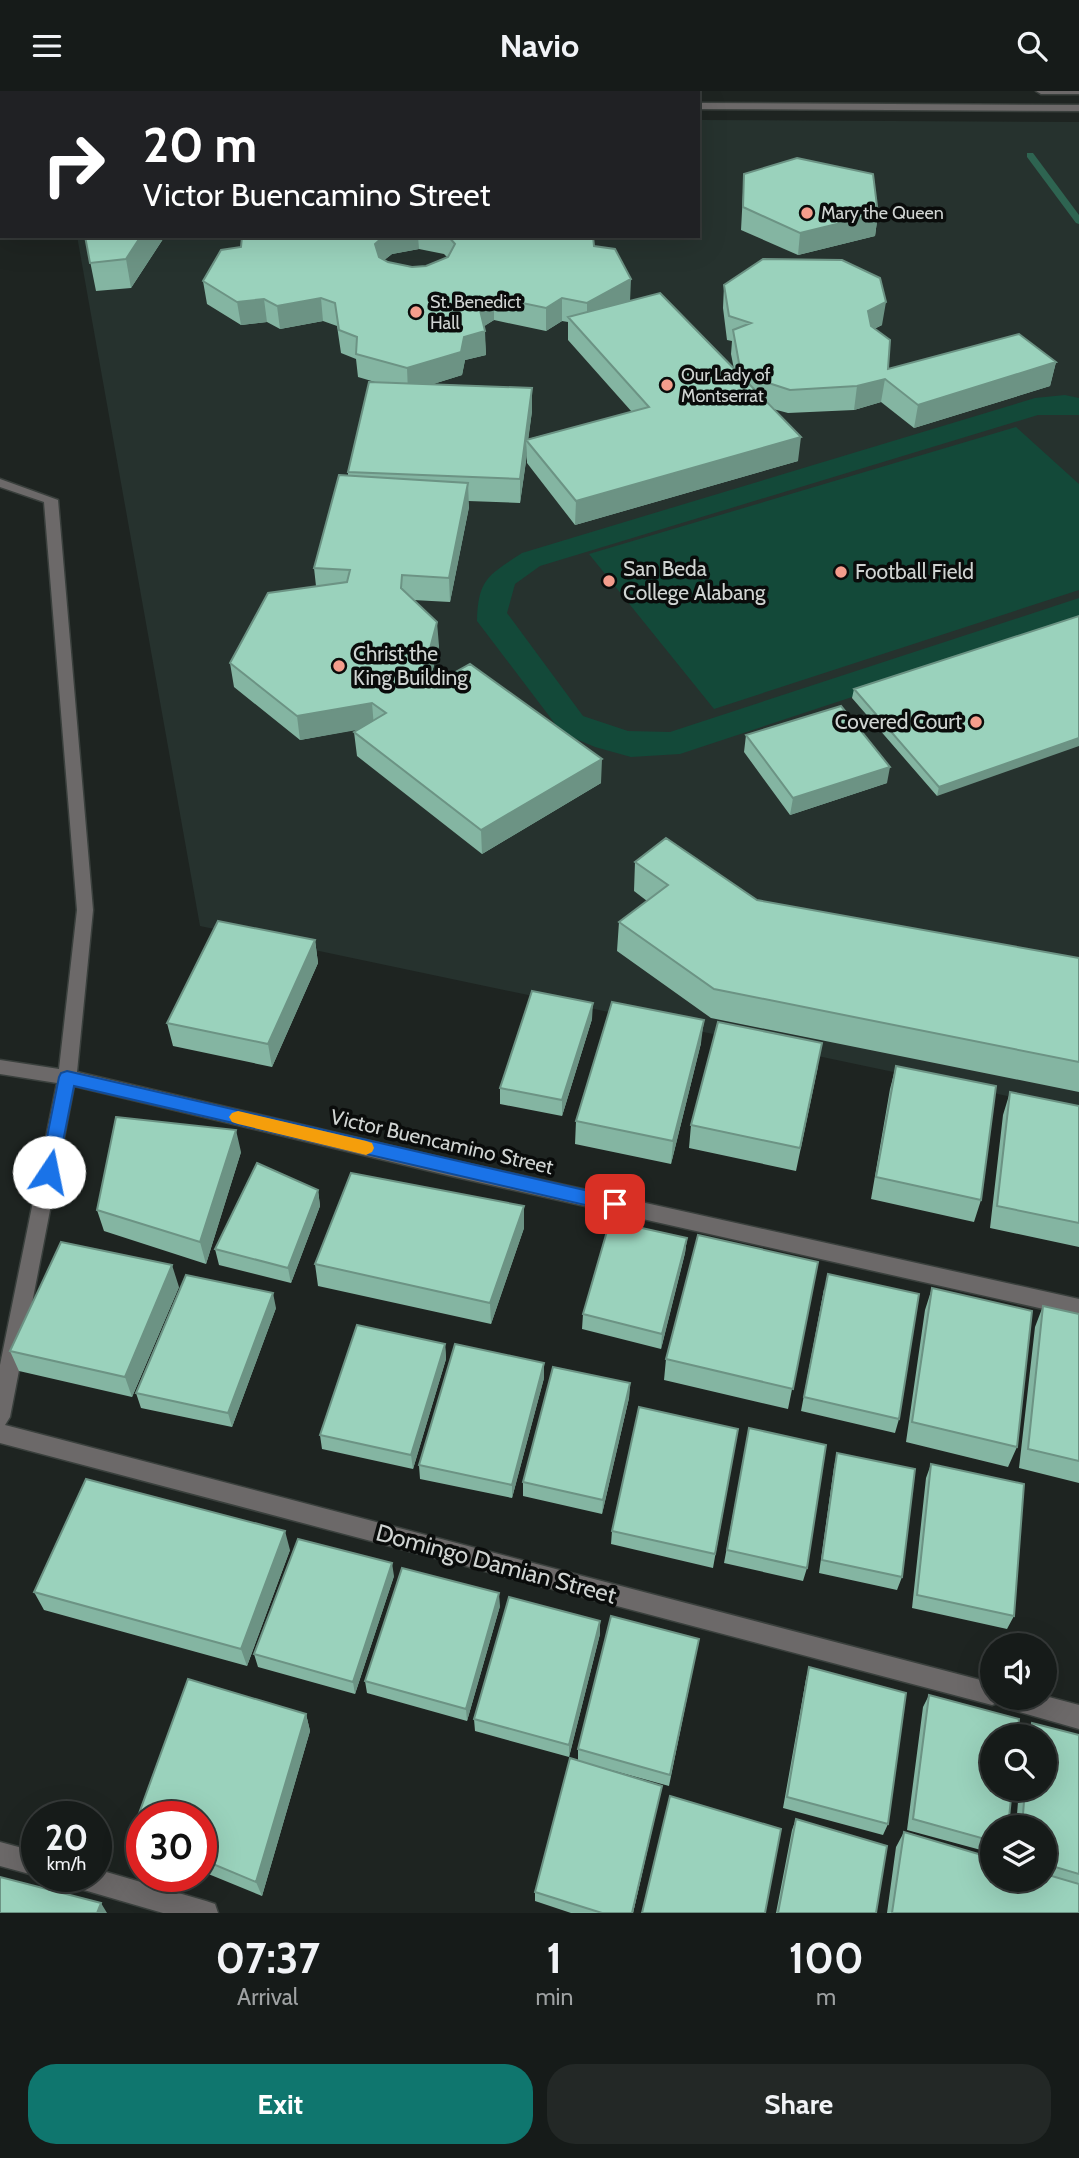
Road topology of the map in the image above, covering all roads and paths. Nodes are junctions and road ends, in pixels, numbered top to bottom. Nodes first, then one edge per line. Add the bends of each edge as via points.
1 (1041, 91) edge
2 (1079, 91) edge
3 (700, 106) edge
4 (1079, 108) edge
5 (0, 483) edge
6 (0, 1067) edge
7 (67, 1077) junction
8 (1079, 1308) edge
9 (0, 1417) edge
10 (0, 1433) edge
11 (980, 1691) edge
12 (1053, 1710) edge
13 (1079, 1717) edge
14 (0, 1854) edge
15 (21, 1860) edge
16 (112, 1886) edge
17 (206, 1913) edge

1 - 2 street
3 - 4 street
5 - 7 street via 51,500 85,910
6 - 7 street, Victor Buencamino Street
7 - 8 street, Victor Buencamino Street
7 - 9 street
10 - 11 street, Domingo Damian Street
12 - 13 street
14 - 15 street
16 - 17 street

